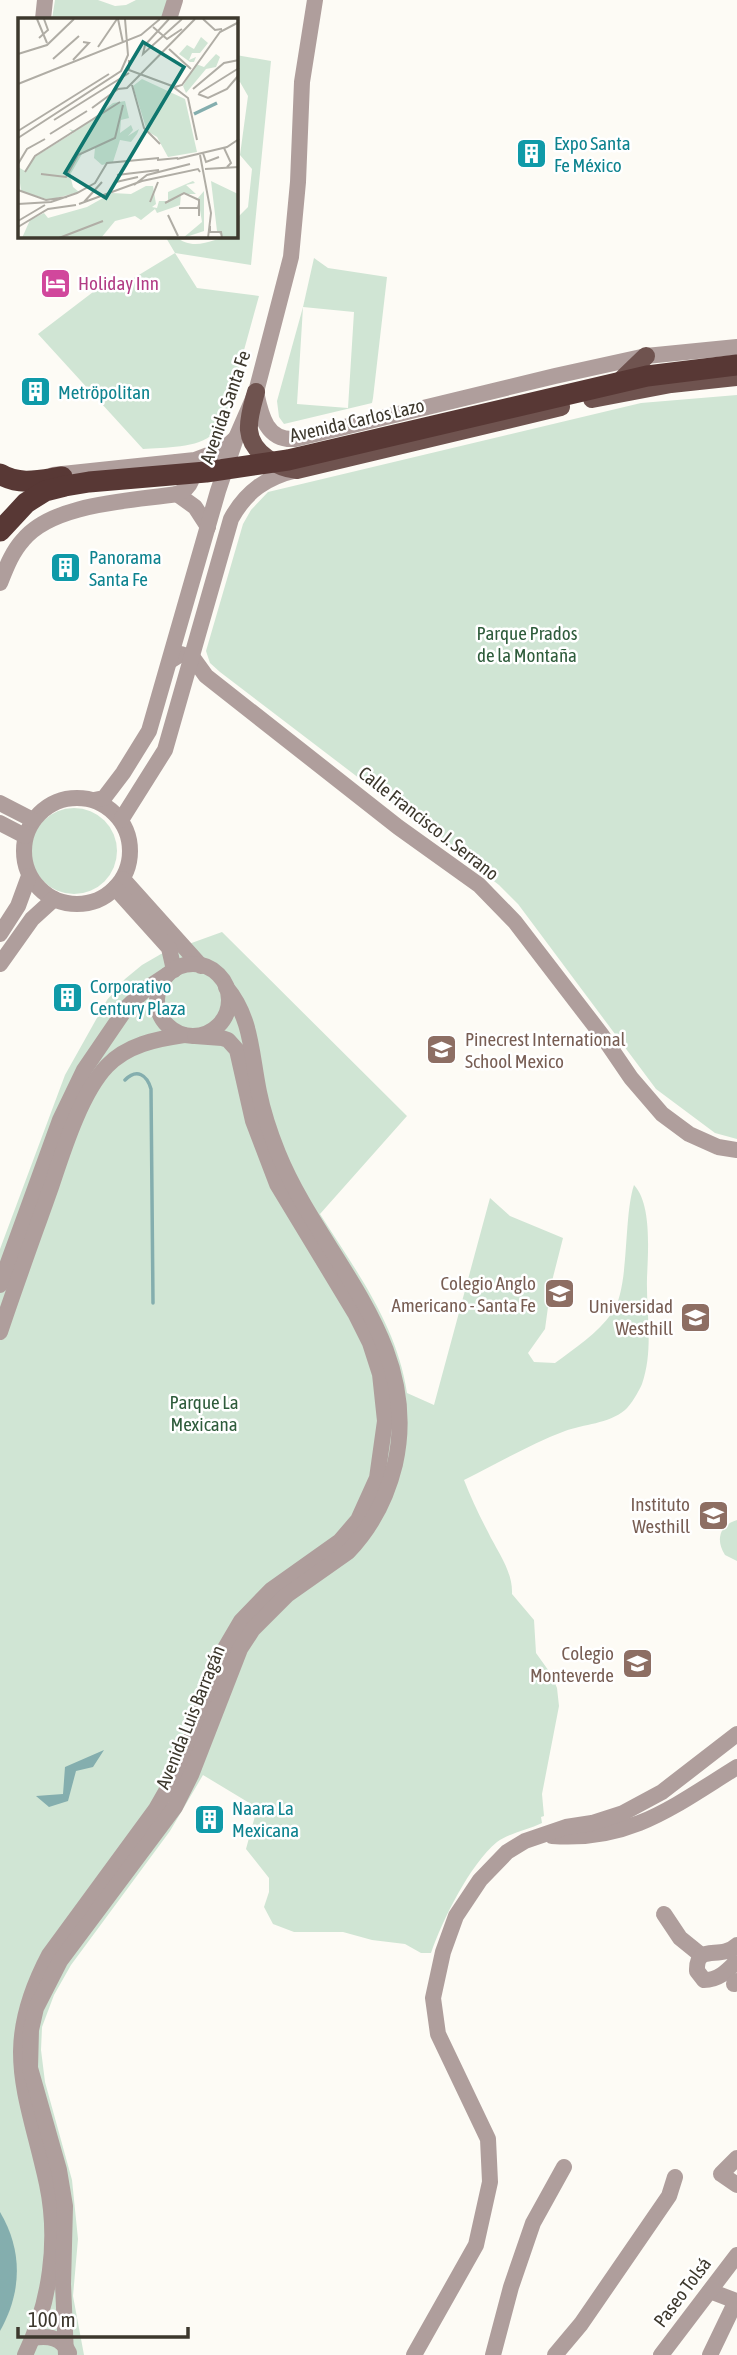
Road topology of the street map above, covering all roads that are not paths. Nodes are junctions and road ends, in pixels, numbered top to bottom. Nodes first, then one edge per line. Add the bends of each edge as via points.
1 (46, 0) edge
2 (175, 0) edge
3 (315, 0) edge
4 (322, 0) edge
5 (43, 18) edge
6 (169, 18) edge
7 (308, 37) junction
8 (737, 349) edge
9 (646, 356) junction
10 (737, 365) edge
11 (737, 377) edge
12 (256, 392) junction
13 (604, 397) junction
14 (236, 438) junction
15 (0, 460) edge
16 (177, 462) junction
17 (297, 470) junction
18 (0, 474) edge
19 (177, 494) junction
20 (208, 527) junction
21 (0, 531) edge
22 (0, 583) edge
23 (193, 658) junction
24 (170, 661) junction
25 (94, 800) junction
26 (0, 803) edge
27 (33, 820) junction
28 (121, 820) junction
29 (0, 823) edge
30 (25, 836) junction
31 (29, 876) junction
32 (119, 883) junction
33 (54, 899) junction
34 (0, 934) edge
35 (0, 964) edge
36 (201, 965) junction
37 (171, 973) junction
38 (226, 987) junction
39 (190, 1036) junction
40 (737, 1150) edge
41 (292, 1198) junction
42 (4, 1291) edge
43 (0, 1332) edge
44 (737, 1734) edge
45 (737, 1767) edge
46 (546, 1835) junction
47 (664, 1914) dead end
48 (737, 1945) edge
49 (701, 1955) junction
50 (737, 1961) edge
51 (26, 2019) junction
52 (737, 2158) edge
53 (564, 2167) dead end
54 (675, 2177) dead end
55 (737, 2185) edge
56 (737, 2255) edge
57 (710, 2291) junction
58 (737, 2300) edge
59 (33, 2338) junction
60 (68, 2353) edge
61 (25, 2355) edge
62 (414, 2355) edge
63 (493, 2355) edge
64 (555, 2355) edge
65 (661, 2355) edge
66 (710, 2355) edge

1 - 5 street
2 - 6 street
3 - 7 street, Avenida Santa Fe
4 - 7 street
7 - 12 street, Avenida Santa Fe via 291,257
8 - 9 street, Avenida Carlos Lazo
8 - 18 highway, Avenida Carlos Lazo via 647,362 204,462 27,481
9 - 12 street, Avenida Carlos Lazo via 295,439 284,440 270,430
9 - 13 main road
10 - 21 highway, Avenida Carlos Lazo via 647,376 288,460 65,486 26,503
11 - 13 main road, Avenida Carlos Lazo
12 - 14 street, Avenida Santa Fe
12 - 17 main road via 249,430 252,441 282,468
13 - 17 main road, Avenida Carlos Lazo
14 - 16 street via 224,449
14 - 20 street, Avenida Santa Fe
15 - 16 street via 19,475 32,478
16 - 19 street via 186,464 192,475 189,486
17 - 23 street, Avenida Carlos Lazo via 277,475 250,491 239,504
19 - 20 street via 195,507
19 - 22 street via 81,509 36,526 22,540
20 - 24 street, Avenida Santa Fe
23 - 24 street via 181,654
23 - 28 street via 165,750
23 - 40 street, Calle Francisco J. Serrano via 206,676 479,885 515,922 662,1114 689,1134
24 - 25 street, Avenida Santa Fe via 149,731 104,797
25 - 27 street via 59,800
25 - 28 street
26 - 27 street
27 - 30 street
28 - 32 street via 129,837 130,862
29 - 30 street
30 - 31 street
31 - 33 street
31 - 34 street via 18,906
32 - 33 street via 92,902
32 - 36 street
32 - 37 street via 169,948
33 - 35 street via 32,919
36 - 37 street via 183,966
36 - 38 street via 220,977
37 - 39 street via 158,992 159,1014 174,1031
37 - 42 street via 127,1007 84,1070 60,1120
38 - 39 street via 228,1009 223,1019 206,1034
38 - 41 street, Avenida Luis Barragán via 245,1016 265,1117
39 - 41 street, Avenida Luis Barragán via 222,1038 237,1050 269,1166
39 - 42 street via 131,1049 101,1073 68,1138
41 - 51 street, Avenida Luis Barragán via 370,1343 383,1390 384,1439 377,1478 358,1520 340,1541 271,1590 225,1650 172,1785 49,1955 29,1990
42 - 43 street
44 - 46 street via 662,1792 623,1813
45 - 46 street via 630,1828 594,1836
46 - 62 street via 506,1852 480,1880 456,1916 443,1952 433,1998 438,2034 488,2139 490,2182 476,2245
47 - 49 street via 680,1938
48 - 49 street via 729,1952
49 - 50 street via 696,1971 704,1980 714,1980
51 - 59 street, Avenida Luis Barragán via 16,2063 47,2185 52,2224 49,2279
51 - 60 street, Avenida Luis Barragán via 30,2068 64,2194
52 - 55 street via 721,2174
53 - 63 street via 533,2223
54 - 64 street via 669,2196
56 - 57 street, Paseo Tolsá
57 - 58 street
57 - 65 street, Paseo Tolsá
58 - 66 street
59 - 60 street, Avenida Luis Barragán via 59,2340
59 - 61 street, Avenida Luis Barragán

